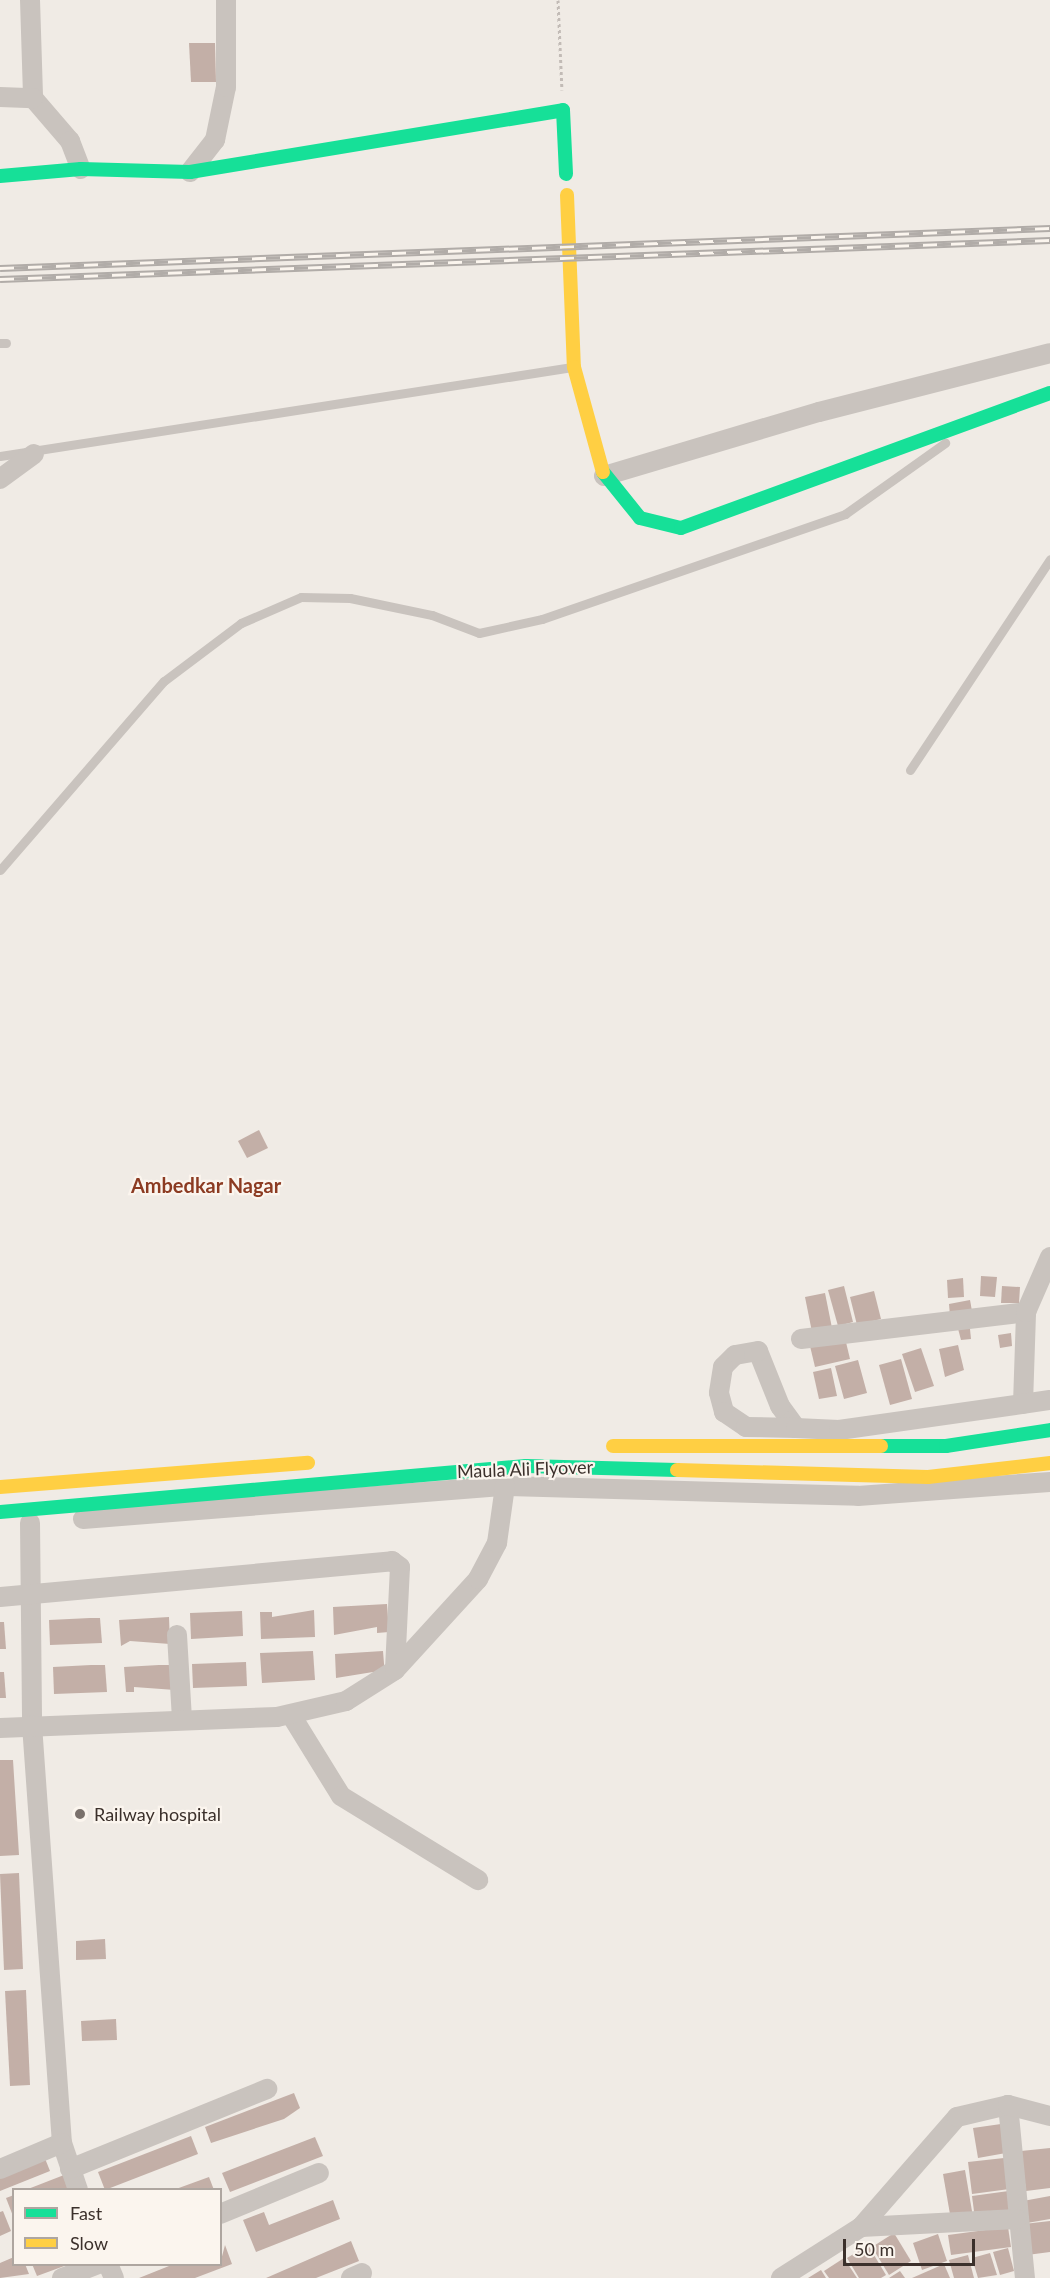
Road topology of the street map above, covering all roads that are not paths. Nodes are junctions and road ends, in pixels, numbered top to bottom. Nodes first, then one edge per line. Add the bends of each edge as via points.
1 (30, 0) edge
2 (226, 0) edge
3 (0, 97) edge
4 (33, 98) junction
5 (81, 169) junction
6 (190, 172) junction
7 (566, 174) dead end
8 (0, 176) edge
9 (567, 195) dead end
10 (1050, 353) edge
11 (574, 367) junction
12 (1050, 393) edge
13 (976, 419) junction
14 (34, 454) junction
15 (0, 456) edge
16 (604, 476) junction
17 (0, 479) edge
18 (1050, 559) edge
19 (910, 770) dead end
20 (0, 870) edge
21 (1050, 1257) edge
22 (1026, 1312) junction
23 (801, 1339) dead end
24 (1050, 1400) edge
25 (1023, 1404) junction
26 (796, 1428) junction
27 (1050, 1430) edge
28 (594, 1446) dead end
29 (322, 1462) dead end
30 (1050, 1463) edge
31 (1050, 1482) edge
32 (505, 1486) junction
33 (0, 1488) edge
34 (0, 1512) edge
35 (30, 1523) junction
36 (0, 1526) edge
37 (0, 1597) edge
38 (27, 1598) junction
39 (177, 1635) dead end
40 (395, 1670) junction
41 (291, 1715) junction
42 (182, 1718) junction
43 (32, 1725) junction
44 (0, 1728) edge
45 (478, 1880) dead end
46 (267, 2089) dead end
47 (1008, 2105) junction
48 (1050, 2116) edge
49 (62, 2143) junction
50 (0, 2169) edge
51 (70, 2169) junction
52 (319, 2173) dead end
53 (77, 2188) edge
54 (222, 2213) edge
55 (1017, 2219) junction
56 (861, 2227) junction
57 (95, 2266) edge
58 (1020, 2276) edge
59 (62, 2278) edge
60 (781, 2278) edge

1 - 4 street
2 - 6 street via 226,87 215,140
3 - 4 street
4 - 5 street via 70,141
5 - 6 main road
5 - 8 main road
6 - 7 main road via 563,110
9 - 11 main road
10 - 16 street via 819,412
11 - 14 lane
11 - 16 main road
12 - 13 main road
13 - 16 main road via 681,528 640,518
13 - 20 lane via 845,514 542,618 479,633 432,615 350,597 302,597 241,623 164,681
14 - 15 lane
14 - 17 street
18 - 19 lane
21 - 22 street
22 - 23 street
22 - 25 street
24 - 25 street
25 - 26 street via 839,1430
26 - 26 street via 746,1426 724,1412 718,1380 735,1355 758,1351 780,1406
27 - 28 main road, Maula Ali Flyover via 946,1446
29 - 33 main road
30 - 34 main road, Maula Ali Flyover via 928,1477 526,1466
31 - 32 street via 858,1496
32 - 35 street
32 - 40 street via 492,1557 447,1617
35 - 36 street
35 - 38 street
37 - 38 street
38 - 40 street via 392,1561 399,1567
38 - 43 street
39 - 42 street
40 - 41 street via 346,1701
41 - 42 street
41 - 45 street via 341,1796
42 - 43 street
43 - 44 street
43 - 49 street
46 - 51 street
47 - 48 street
47 - 55 street via 1022,2213
47 - 56 street via 957,2117 942,2129
49 - 50 street
49 - 51 street
51 - 53 street
52 - 54 street
55 - 56 street
55 - 58 street
56 - 60 street
57 - 59 street

